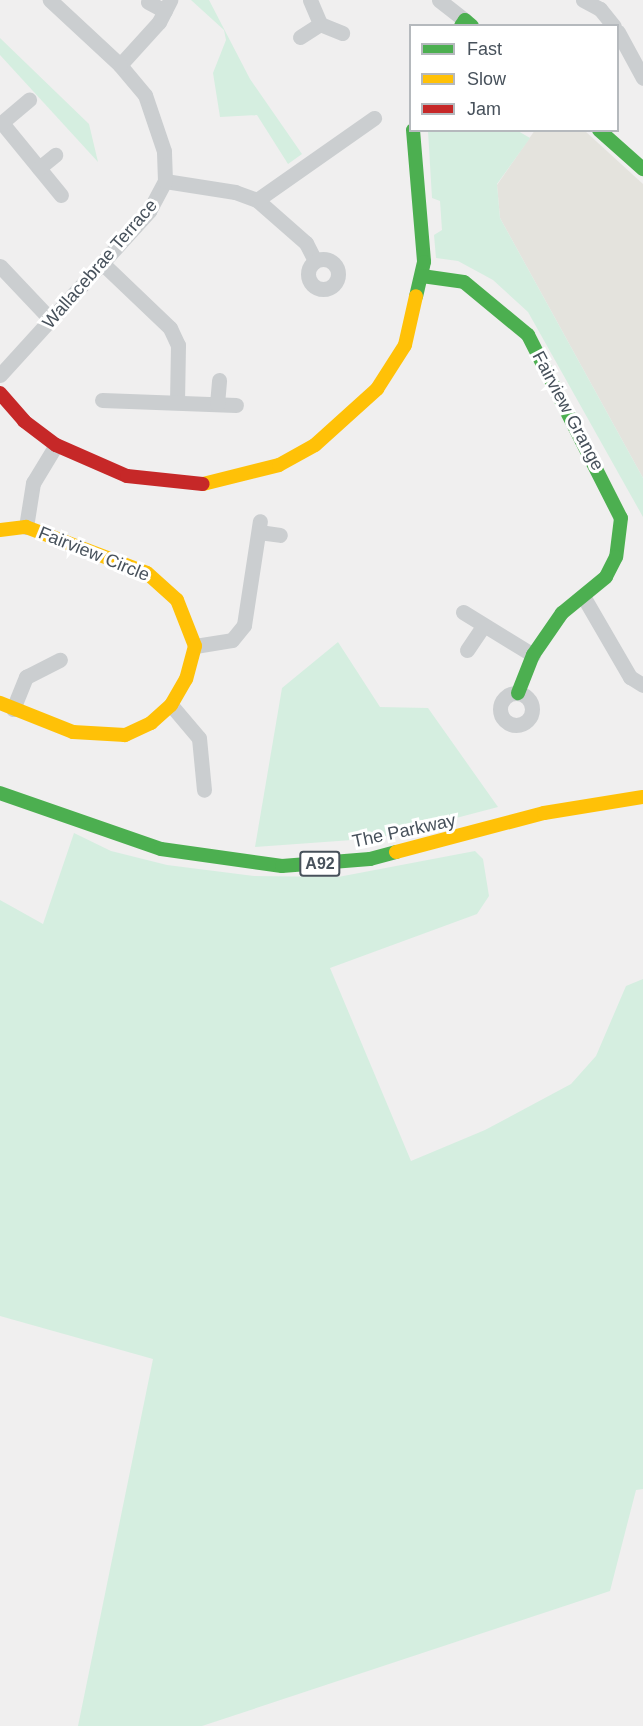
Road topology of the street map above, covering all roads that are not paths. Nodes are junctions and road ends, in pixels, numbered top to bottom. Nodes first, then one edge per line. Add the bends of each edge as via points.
1 (50, 0) edge
2 (310, 0) edge
3 (439, 0) edge
4 (583, 0) edge
5 (148, 3) dead end
6 (168, 5) edge
7 (320, 24) junction
8 (466, 24) edge
9 (612, 24) edge
10 (342, 33) dead end
11 (619, 34) edge
12 (300, 36) dead end
13 (120, 65) junction
14 (643, 78) edge
15 (29, 100) dead end
16 (374, 118) dead end
17 (1, 123) edge
18 (413, 132) edge
19 (601, 132) edge
20 (55, 155) dead end
21 (642, 165) edge
22 (39, 168) junction
23 (165, 181) junction
24 (61, 195) dead end
25 (257, 200) junction
26 (315, 261) dead end
27 (102, 263) junction
28 (0, 266) edge
29 (422, 276) junction
30 (51, 320) junction
31 (0, 375) edge
32 (219, 380) dead end
33 (0, 393) edge
34 (102, 400) dead end
35 (177, 402) junction
36 (217, 404) junction
37 (236, 405) dead end
38 (56, 445) junction
39 (26, 526) junction
40 (0, 530) edge
41 (280, 535) dead end
42 (583, 596) junction
43 (463, 612) dead end
44 (483, 626) junction
45 (195, 646) junction
46 (467, 650) dead end
47 (533, 655) junction
48 (60, 660) dead end
49 (643, 685) edge
50 (518, 693) dead end
51 (171, 705) junction
52 (7, 706) edge
53 (204, 790) dead end
54 (0, 793) edge
55 (643, 797) edge

1 - 13 street, Wallacebrae Terrace
2 - 7 street
3 - 8 street
4 - 9 street via 600,9
5 - 6 street
6 - 13 street
7 - 10 street
7 - 12 street
11 - 14 street
13 - 23 street, Wallacebrae Terrace via 145,95 157,125
15 - 17 street
16 - 25 street
17 - 22 street
18 - 29 street
19 - 21 street
20 - 22 street
22 - 24 street
23 - 25 street via 235,192
23 - 27 street, Wallacebrae Terrace via 149,211
25 - 26 street via 306,243
27 - 30 street, Wallacebrae Terrace
27 - 35 street via 170,328 178,345
28 - 30 street
29 - 38 street via 405,345 377,389 339,428 279,465 226,482 173,483 127,476
29 - 42 street, Fairview Grange via 464,282 528,335 613,497 622,531 616,557 606,577
30 - 31 street, Wallacebrae Terrace
32 - 36 street
33 - 38 street via 24,421
34 - 35 street
35 - 36 street
36 - 37 street
38 - 39 street, Fairview Circle via 33,483
39 - 40 street, Fairview Circle
39 - 45 street, Fairview Circle via 147,573 177,600
41 - 45 street via 260,526 244,625 232,640
42 - 47 street, Fairview Grange via 562,613
42 - 49 street via 630,677
43 - 44 street
44 - 46 street
44 - 47 street
45 - 51 street via 186,679
47 - 50 street, Fairview Grange
48 - 52 street via 26,677
51 - 52 street via 152,723 125,735 98,736 73,732
51 - 53 street via 200,738
54 - 55 street, The Parkway / A92 via 160,849 282,866 369,859 544,813

